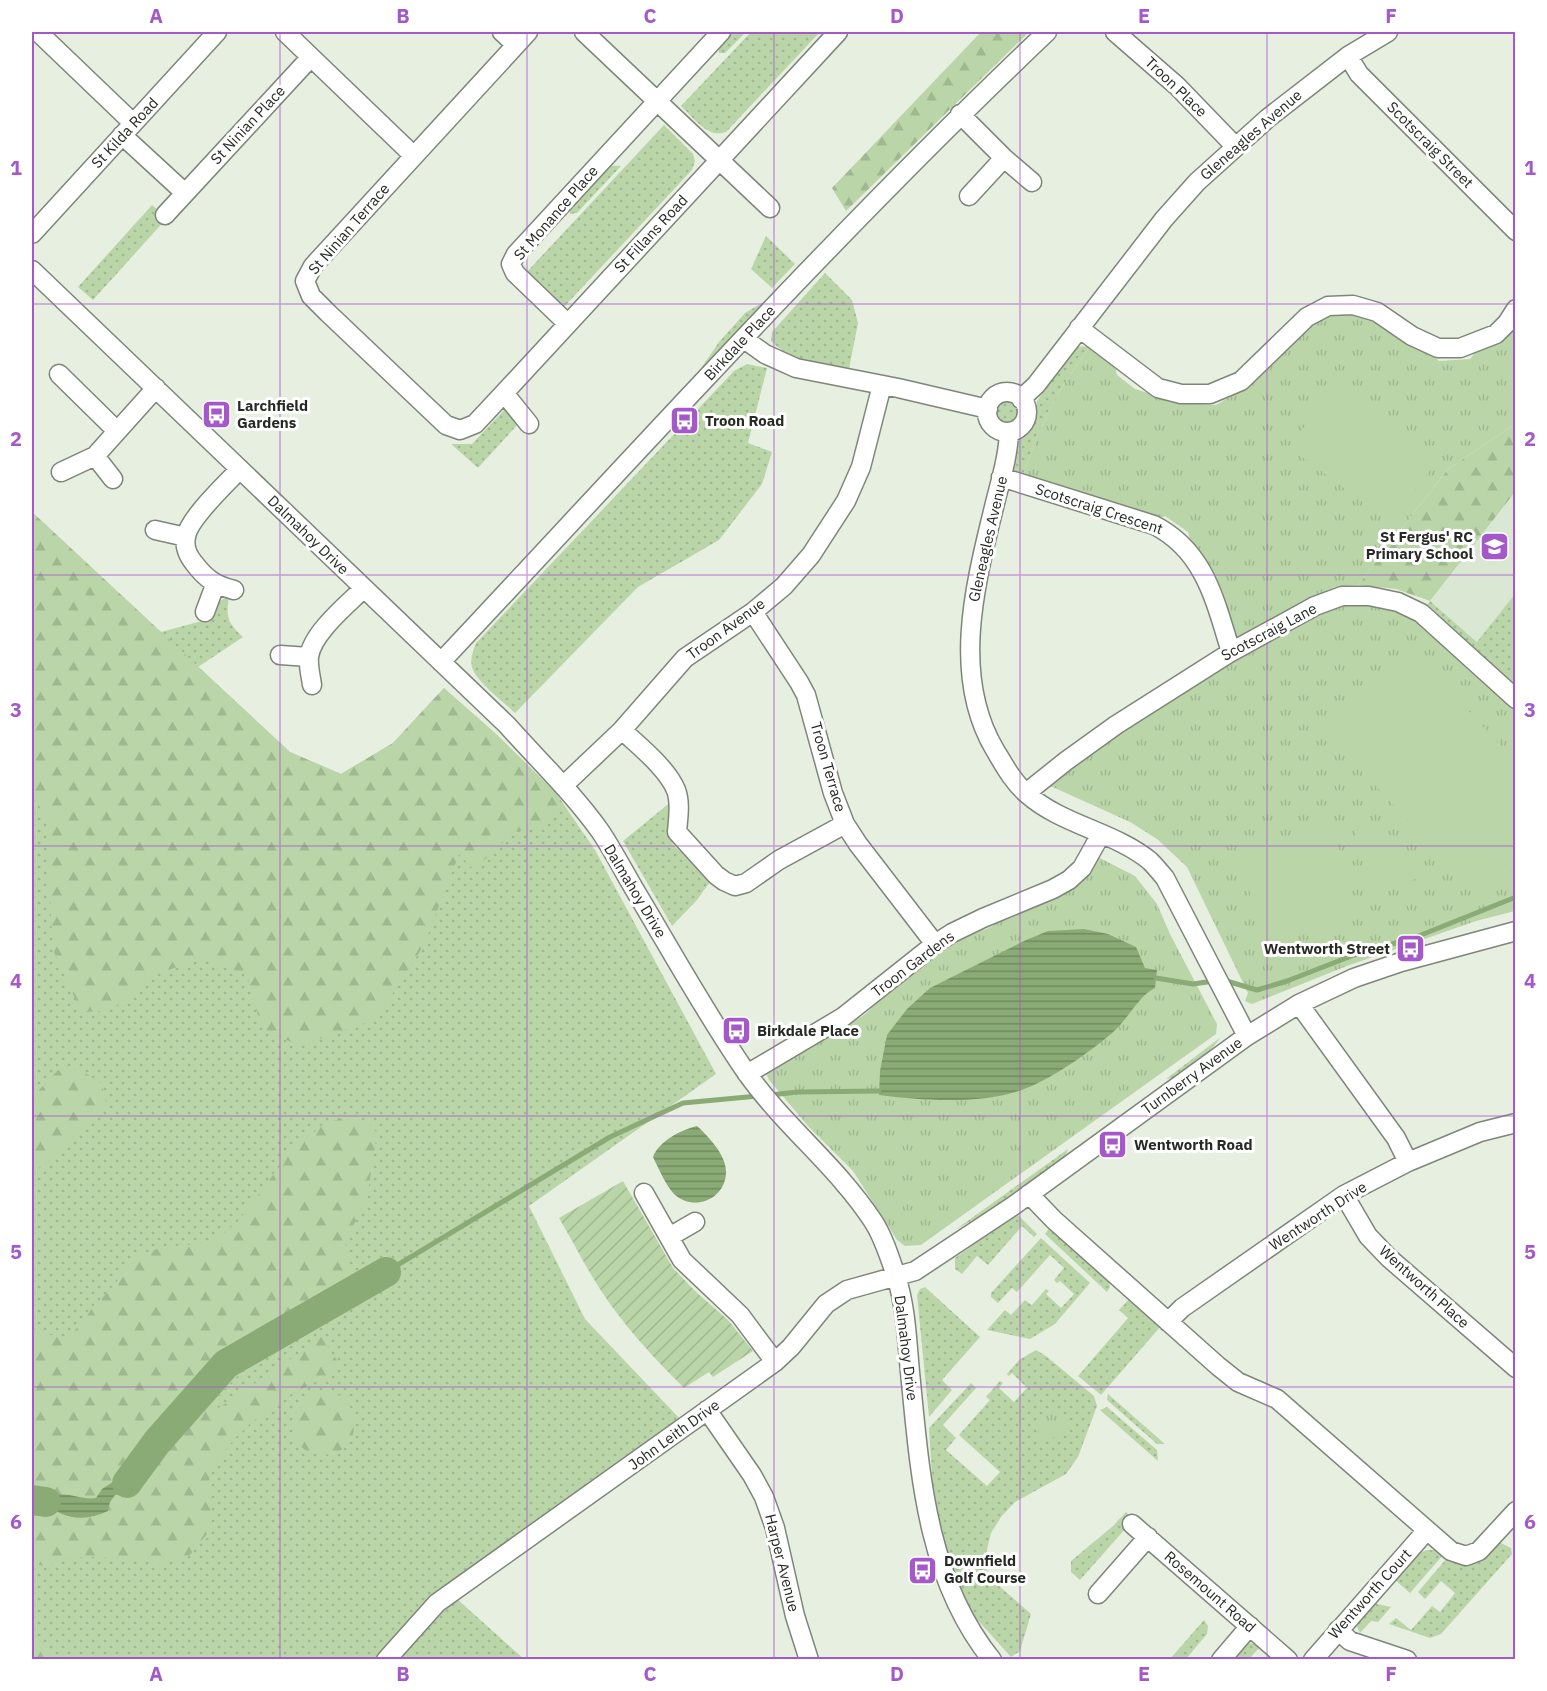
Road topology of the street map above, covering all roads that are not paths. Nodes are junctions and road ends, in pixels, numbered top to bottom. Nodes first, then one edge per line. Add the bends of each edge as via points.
1 (38, 32) edge
2 (218, 32) edge
3 (285, 32) edge
4 (502, 32) edge
5 (584, 32) edge
6 (721, 32) edge
7 (838, 32) edge
8 (1047, 32) edge
9 (1115, 32) edge
10 (1388, 32) edge
11 (522, 38) edge
12 (1348, 56) junction
13 (311, 57) junction
14 (657, 101) junction
15 (960, 114) junction
16 (128, 129) junction
17 (1235, 146) junction
18 (414, 156) junction
19 (1004, 158) junction
20 (719, 160) junction
21 (1032, 182) dead end
22 (184, 194) junction
23 (969, 196) dead end
24 (770, 208) dead end
25 (165, 215) dead end
26 (1515, 231) edge
27 (32, 234) edge
28 (32, 270) edge
29 (1515, 309) edge
30 (568, 324) junction
31 (1079, 328) junction
32 (744, 339) junction
33 (59, 374) dead end
34 (882, 385) junction
35 (156, 388) junction
36 (504, 393) junction
37 (1021, 399) junction
38 (988, 409) junction
39 (529, 424) dead end
40 (116, 430) junction
41 (460, 430) joint
42 (1009, 432) junction
43 (94, 456) junction
44 (240, 469) junction
45 (61, 472) dead end
46 (1001, 477) junction
47 (113, 479) dead end
48 (155, 530) dead end
49 (186, 537) junction
50 (214, 585) junction
51 (364, 588) junction
52 (234, 590) dead end
53 (205, 612) dead end
54 (753, 612) junction
55 (1231, 651) junction
56 (280, 655) dead end
57 (309, 657) junction
58 (441, 662) junction
59 (312, 685) dead end
60 (1515, 699) edge
61 (622, 730) junction
62 (562, 786) junction
63 (1026, 793) junction
64 (845, 824) junction
65 (1101, 834) junction
66 (1515, 930) edge
67 (935, 944) junction
68 (1299, 1004) junction
69 (1246, 1036) junction
70 (747, 1074) junction
71 (1515, 1123) edge
72 (1408, 1162) junction
73 (644, 1193) dead end
74 (1029, 1194) junction
75 (1344, 1195) junction
76 (695, 1222) dead end
77 (669, 1237) junction
78 (896, 1276) junction
79 (1168, 1322) junction
80 (775, 1362) junction
81 (1515, 1368) edge
82 (707, 1410) junction
83 (1515, 1511) edge
84 (1132, 1524) dead end
85 (1427, 1530) junction
86 (1148, 1537) junction
87 (1098, 1594) dead end
88 (1250, 1626) junction
89 (1338, 1630) junction
90 (386, 1659) edge
91 (808, 1659) edge
92 (992, 1659) edge
93 (1221, 1659) edge
94 (1288, 1659) edge
95 (1313, 1659) edge
96 (1407, 1659) edge

1 - 16 street
2 - 16 street, St Kilda Road
3 - 13 street
4 - 11 street, St Ninian Terrace
5 - 14 street
6 - 14 street, St Monance Place
7 - 20 street, St Fillans Road
8 - 15 street, Birkdale Place
9 - 17 street, Troon Place
10 - 12 street, Gleneagles Avenue
11 - 18 street, St Ninian Terrace
12 - 17 street, Gleneagles Avenue
12 - 26 street, Scotscraig Street via 1359,74
13 - 18 street
13 - 22 street, St Ninian Place
14 - 20 street
14 - 30 street, St Monance Place via 516,254 512,264 515,273
15 - 19 street
15 - 32 street, Birkdale Place
16 - 22 street
16 - 27 street, St Kilda Road
17 - 31 street, Gleneagles Avenue via 1164,219
18 - 41 street, St Ninian Terrace via 313,266 305,281 311,296 446,425
19 - 21 street
19 - 23 street
20 - 24 street
20 - 30 street, St Fillans Road
22 - 25 street, St Ninian Place
28 - 35 street, Dalmahoy Drive
29 - 31 street via 1496,334 1460,348 1438,348 1377,312 1353,305 1328,306 1307,317 1241,381 1210,394 1181,394 1158,388
30 - 36 street, St Fillans Road
31 - 37 street, Gleneagles Avenue
32 - 34 street via 796,368
32 - 58 street, Birkdale Place
33 - 40 street
34 - 38 street
34 - 54 street, Troon Avenue via 861,467 842,509 811,555
35 - 40 street
35 - 44 street, Dalmahoy Drive
36 - 39 street
36 - 41 street, St Fillans Road via 475,424
37 - 38 street via 1011,393 999,395
37 - 42 street via 1026,416 1020,427
38 - 42 street via 993,426
40 - 43 street
42 - 46 street, Gleneagles Avenue via 1008,456
43 - 45 street
43 - 47 street
44 - 49 street via 193,520
44 - 51 street, Dalmahoy Drive
46 - 55 street, Scotscraig Crescent via 1170,533 1199,565
46 - 63 street, Gleneagles Avenue via 979,571 970,654 974,697 986,736
48 - 49 street
49 - 50 street via 188,555
50 - 52 street
50 - 53 street
51 - 57 street via 323,630
51 - 58 street, Dalmahoy Drive
54 - 61 street, Troon Avenue via 684,658
54 - 64 street, Troon Terrace via 800,681
55 - 60 street, Scotscraig Lane via 1315,606 1342,596 1369,596 1398,602 1421,613
55 - 63 street, Scotscraig Lane via 1116,725
56 - 57 street
57 - 59 street
58 - 62 street, Dalmahoy Drive via 507,725
61 - 62 street, Troon Avenue
61 - 64 street via 667,775 676,791 677,832 724,881 735,886
62 - 70 street, Dalmahoy Drive via 600,832
63 - 65 street, Gleneagles Avenue via 1051,812
64 - 67 street, Troon Terrace
65 - 67 street, Troon Gardens via 1082,868 1069,880
65 - 69 street, Gleneagles Avenue via 1150,861 1165,878
66 - 68 street, Turnberry Avenue via 1391,965
67 - 70 street, Troon Gardens via 843,1017
68 - 69 street, Turnberry Avenue
68 - 72 street via 1396,1138
69 - 74 street, Turnberry Avenue
70 - 78 street, Dalmahoy Drive via 847,1185 874,1224
71 - 72 street, Wentworth Drive via 1480,1132
72 - 75 street, Wentworth Drive
73 - 77 street
74 - 78 street, Turnberry Avenue via 915,1271
74 - 79 street
75 - 79 street, Wentworth Drive via 1182,1308
75 - 81 street, Wentworth Place via 1368,1236 1389,1258
76 - 77 street
77 - 80 street via 682,1260 740,1315
78 - 80 street, John Leith Drive via 848,1290 826,1304
78 - 92 street, Dalmahoy Drive via 929,1527 944,1576 964,1619
79 - 85 street via 1238,1382 1277,1399
80 - 82 street, John Leith Drive
82 - 90 street, John Leith Drive via 437,1603
82 - 91 street, Harper Avenue via 764,1497
83 - 85 street via 1479,1551 1466,1556 1451,1551
84 - 86 street, Rosemount Road
85 - 89 street, Wentworth Court
86 - 87 street
86 - 88 street, Rosemount Road
88 - 93 street
88 - 94 street, Rosemount Road
89 - 95 street, Wentworth Court
89 - 96 street via 1350,1641

